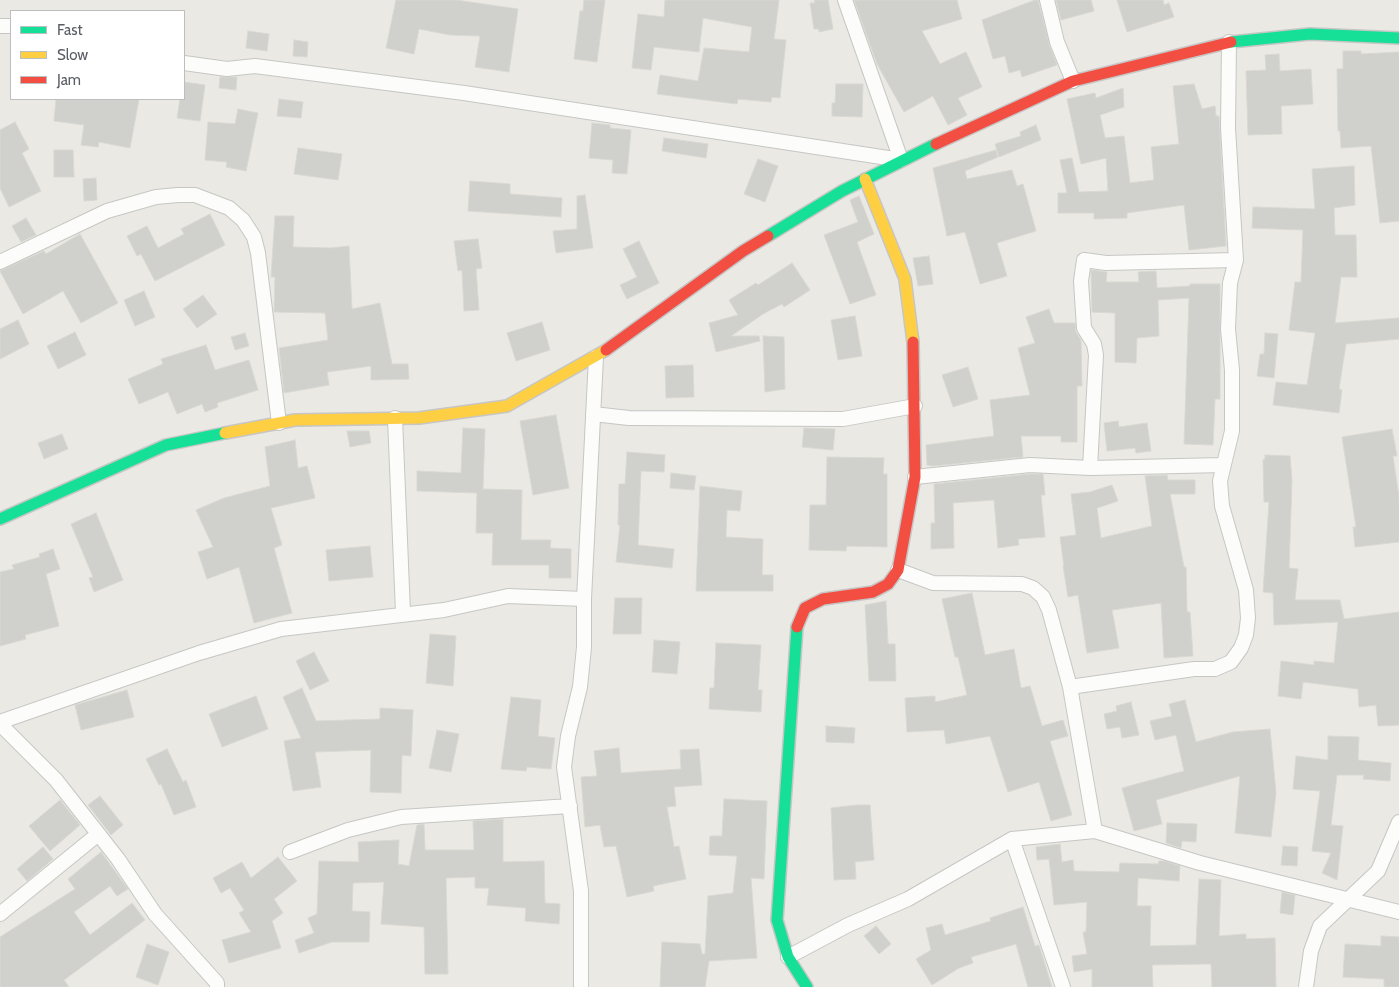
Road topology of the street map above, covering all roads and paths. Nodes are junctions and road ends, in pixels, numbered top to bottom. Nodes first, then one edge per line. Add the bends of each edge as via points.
1 (844, 0) edge
2 (1047, 0) edge
3 (1399, 38) edge
4 (1229, 42) junction
5 (185, 63) edge
6 (1073, 81) junction
7 (901, 160) junction
8 (865, 179) junction
9 (1236, 260) junction
10 (0, 262) edge
11 (596, 357) junction
12 (915, 406) junction
13 (593, 414) junction
14 (395, 418) junction
15 (279, 424) junction
16 (1224, 465) junction
17 (1090, 468) junction
18 (915, 477) junction
19 (0, 519) edge
20 (898, 570) junction
21 (584, 599) junction
22 (403, 614) junction
23 (1070, 687) junction
24 (0, 723) edge
25 (570, 806) junction
26 (1399, 822) edge
27 (1095, 831) junction
28 (97, 835) junction
29 (1012, 839) junction
30 (290, 852) dead end
31 (1349, 900) junction
32 (1399, 912) edge
33 (0, 914) edge
34 (788, 957) junction
35 (217, 987) edge
36 (581, 987) edge
37 (807, 987) edge
38 (1063, 987) edge
39 (1306, 987) edge

1 - 7 street
2 - 6 street via 1057,42
3 - 4 street via 1310,34
4 - 6 street
4 - 9 street via 1228,128
5 - 7 street via 227,69 255,66 464,93
6 - 7 street
7 - 8 street
8 - 11 street via 743,250
8 - 12 street via 905,279 913,339
9 - 16 street via 1230,283 1228,329 1232,431
9 - 17 street via 1106,263 1084,260 1081,281 1084,328 1094,344 1096,355
10 - 15 street via 107,211 148,199 178,194 196,196 229,208 243,220 254,237 258,253
11 - 13 street
11 - 14 street via 507,406 419,418
12 - 13 street via 843,419 629,418
12 - 18 street
13 - 21 street
14 - 15 street via 295,420
14 - 22 street
15 - 19 street via 166,445
16 - 17 street
16 - 23 street via 1220,482 1222,506 1246,590 1248,618 1241,648 1231,662 1215,669 1194,669
17 - 18 street via 1030,465
18 - 20 street
20 - 23 street via 933,582 1010,583 1033,588 1050,610
20 - 34 street via 888,584 873,592 838,595 805,608 797,624 777,920
21 - 22 street via 508,596 444,610
21 - 25 street via 580,688 564,767
22 - 24 street via 281,629 198,653
23 - 27 street
24 - 28 street via 56,780
25 - 30 street via 401,817 348,830
25 - 36 street via 582,891
26 - 31 street via 1378,871
27 - 29 street
27 - 31 street via 1200,864
28 - 33 street
28 - 35 street via 118,859 155,914 217,983
29 - 34 street via 908,899 848,925
29 - 38 street
31 - 32 street
31 - 39 street via 1320,926 1311,951
34 - 37 street

